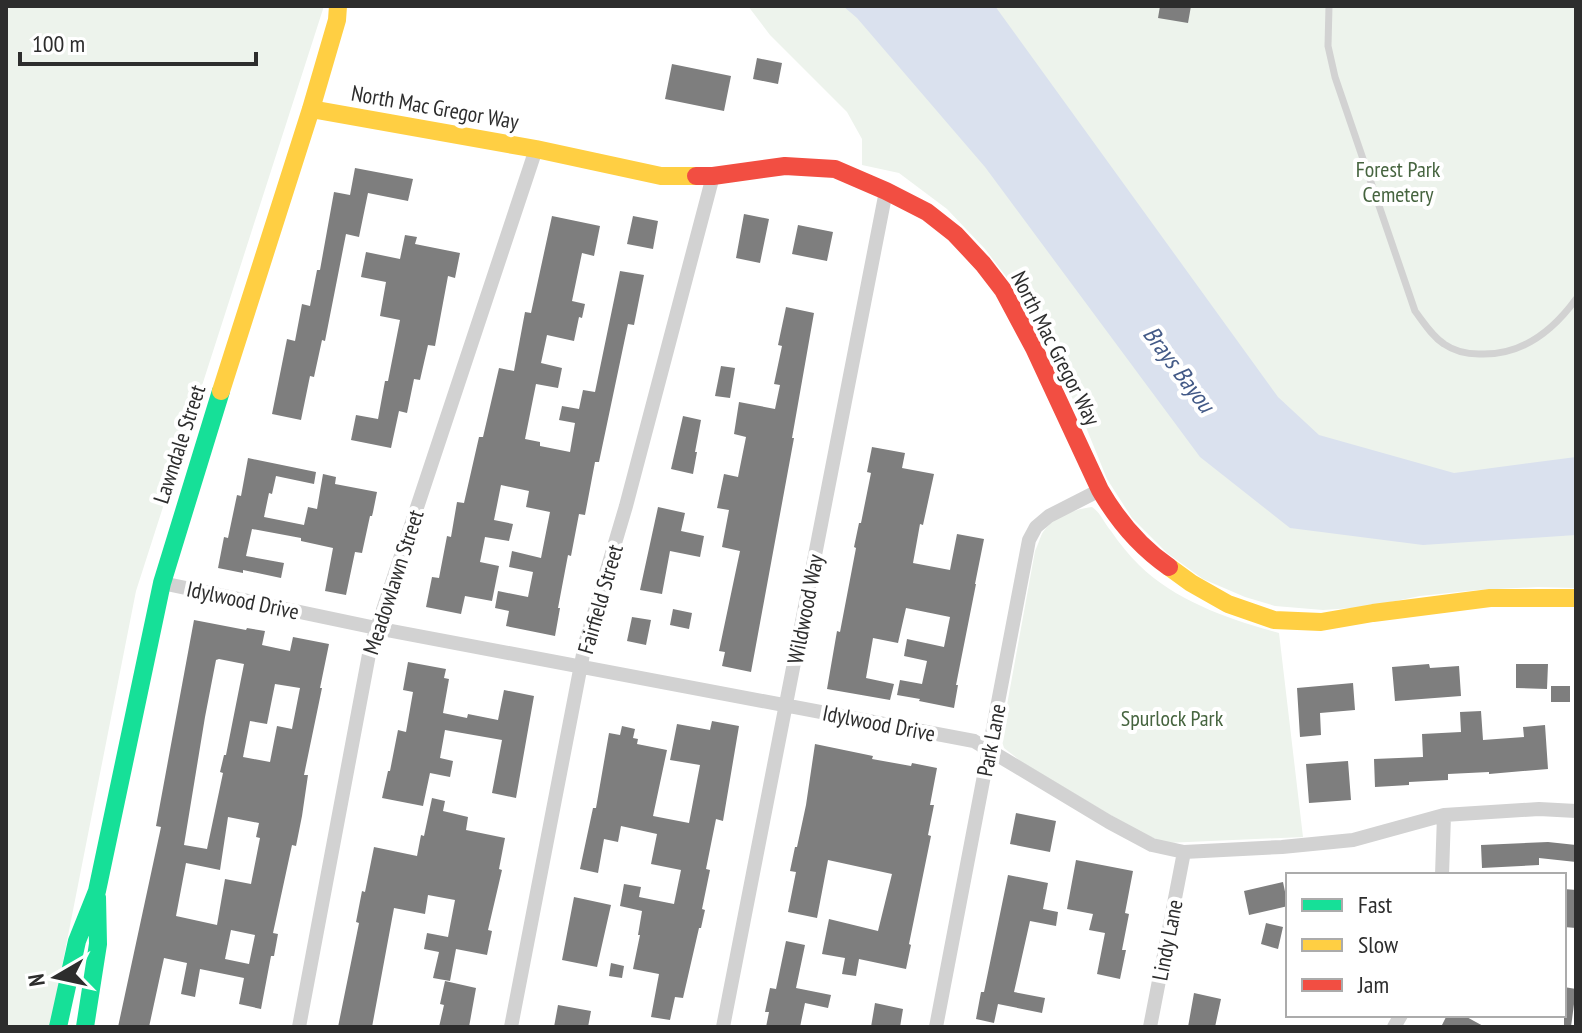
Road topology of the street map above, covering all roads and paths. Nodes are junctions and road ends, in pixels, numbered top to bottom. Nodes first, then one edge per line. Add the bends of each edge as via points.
1 (1329, 6) edge
2 (341, 11) edge
3 (311, 109) junction
4 (536, 149) junction
5 (713, 176) junction
6 (886, 191) junction
7 (1576, 299) edge
8 (1100, 490) junction
9 (162, 583) junction
10 (1576, 598) edge
11 (376, 628) junction
12 (581, 666) junction
13 (786, 706) junction
14 (989, 750) junction
15 (1576, 811) edge
16 (1444, 815) junction
17 (1184, 852) junction
18 (1442, 873) edge
19 (97, 891) junction
20 (59, 1024) edge
21 (85, 1026) edge
22 (299, 1027) edge
23 (511, 1027) edge
24 (723, 1027) edge
25 (936, 1027) edge
26 (1150, 1027) edge

1 - 7 lane via 1328,46 1335,77 1415,311 1428,329 1445,345 1467,354 1512,351 1555,325
2 - 3 street, Lawndale Street
3 - 4 street, North Mac Gregor Way
3 - 9 street, Lawndale Street
4 - 5 street, North Mac Gregor Way via 661,176
4 - 11 street, Meadowlawn Street
5 - 6 street, North Mac Gregor Way via 785,166 835,169
5 - 12 street, Fairfield Street
6 - 8 street, North Mac Gregor Way via 955,234 1003,290
6 - 13 street, Wildwood Way
8 - 10 street, North Mac Gregor Way via 1152,555 1228,604 1274,620 1321,622 1490,598
8 - 14 street, Park Lane via 1049,516 1029,540
9 - 11 street, Idylwood Drive
9 - 19 street, Lawndale Street
11 - 12 street, Idylwood Drive
11 - 22 street, Meadowlawn Street
12 - 13 street, Idylwood Drive
12 - 23 street, Fairfield Street
13 - 14 street, Idylwood Drive via 974,741
13 - 24 street, Wildwood Way
14 - 17 street, Idylwood Drive via 1152,845
14 - 25 street, Park Lane
15 - 16 street, Idylwood Drive
16 - 17 street, Idylwood Drive via 1353,840
16 - 18 street
17 - 26 street, Lindy Lane
19 - 20 street, Lawndale Street via 77,941
19 - 21 street, Lawndale Street via 98,944
20 - 21 street

